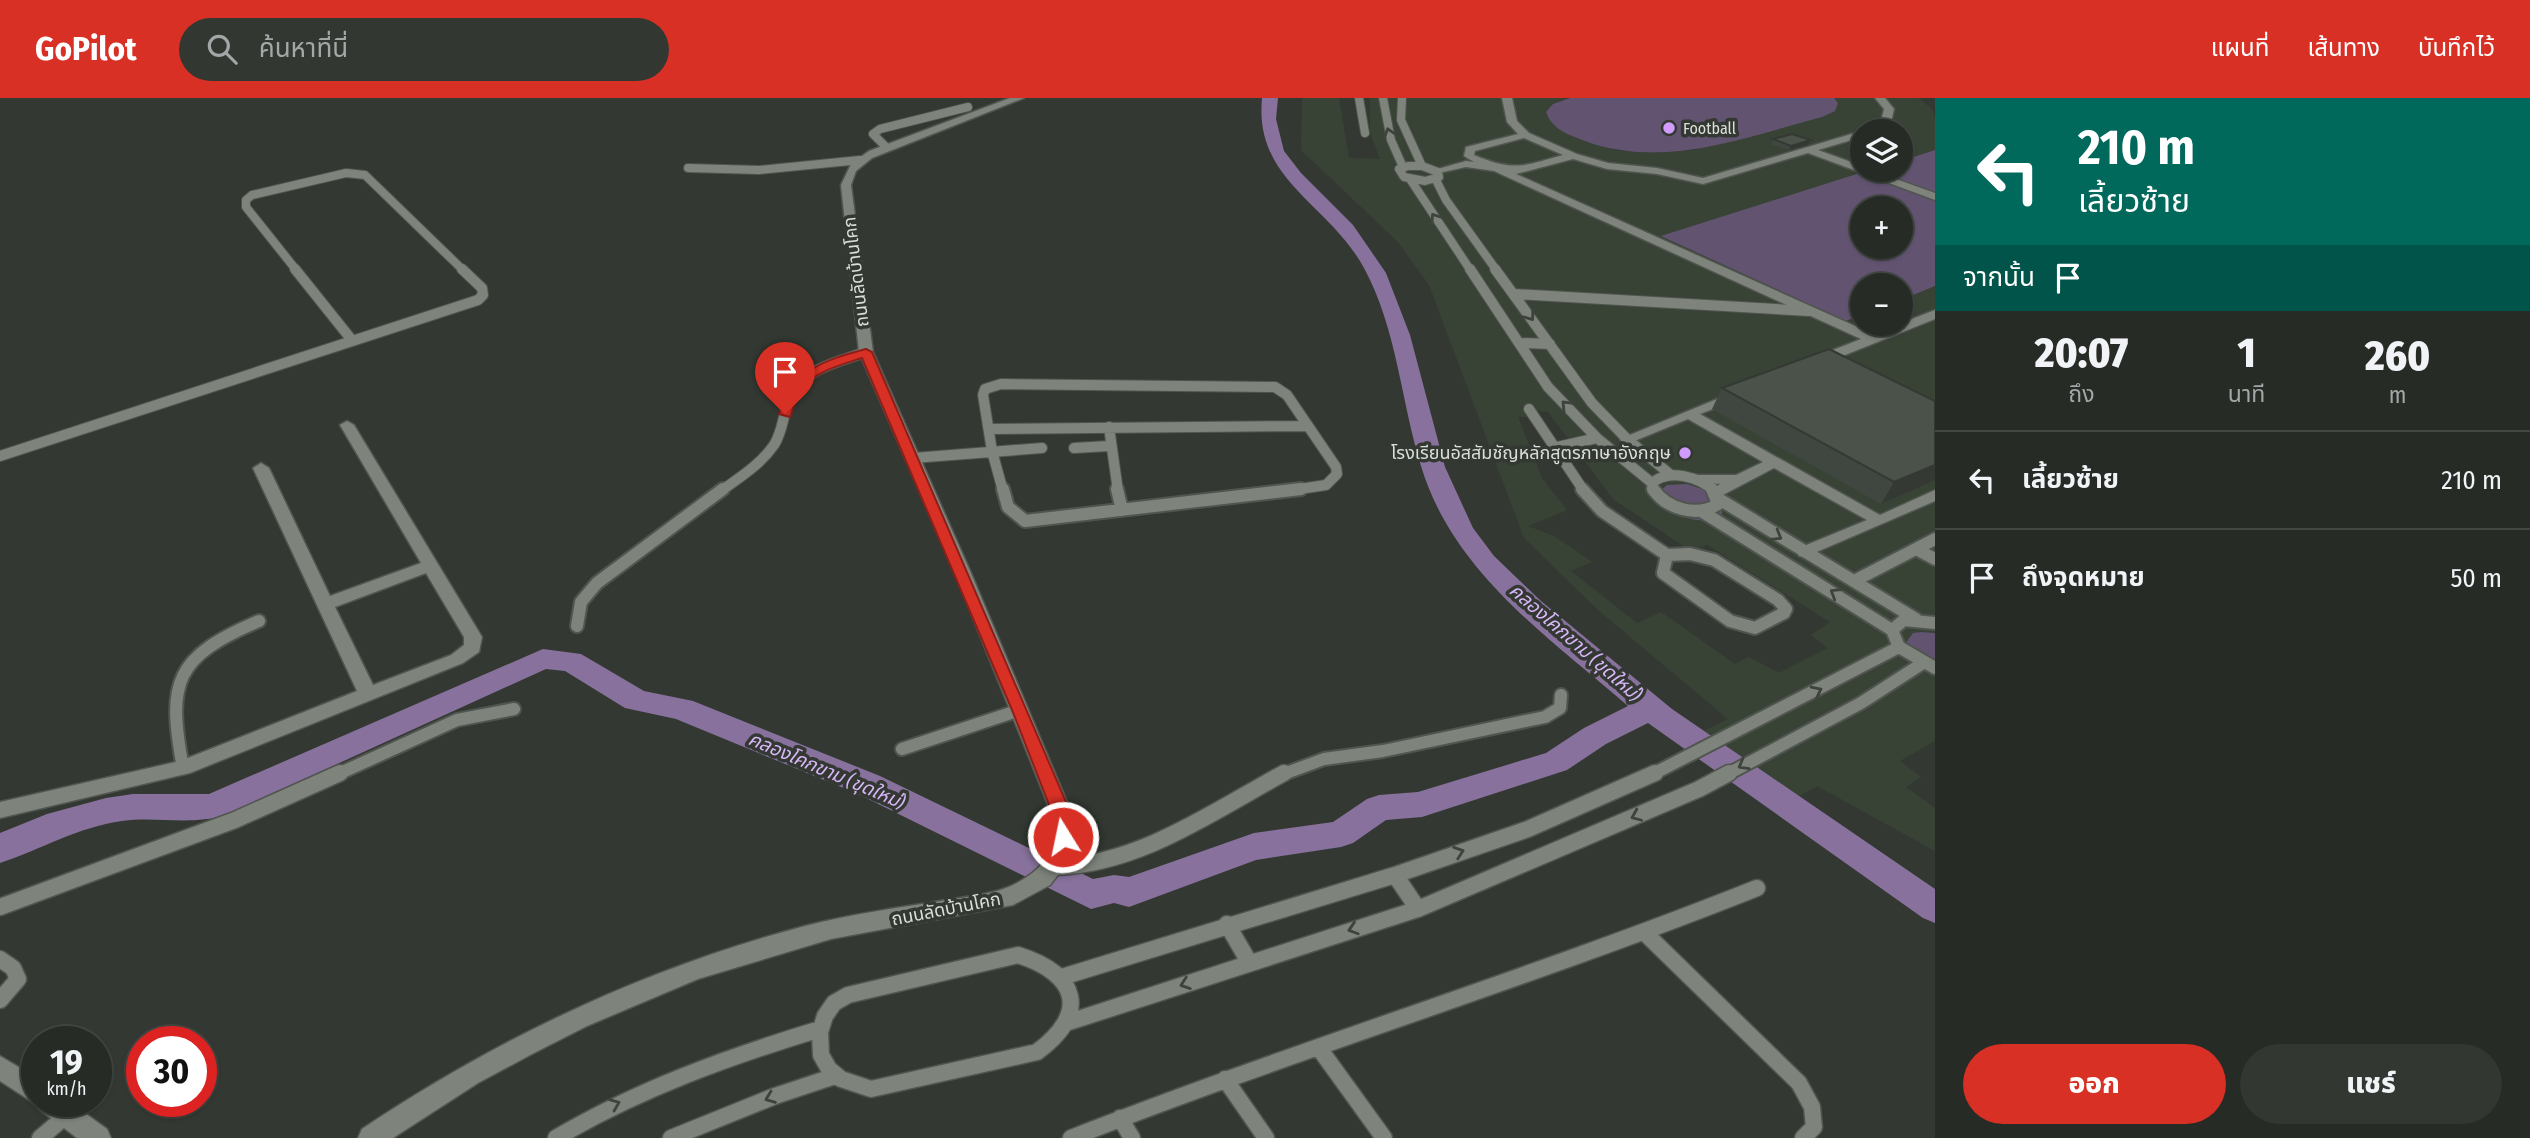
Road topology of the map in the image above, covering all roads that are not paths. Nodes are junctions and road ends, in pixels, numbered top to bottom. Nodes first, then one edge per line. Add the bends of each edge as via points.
1 (1019, 98) edge
2 (1359, 98) edge
3 (1383, 98) edge
4 (1402, 98) edge
5 (1507, 98) edge
6 (1880, 98) edge
7 (968, 107) dead end
8 (1362, 109) junction
9 (1384, 111) junction
10 (1887, 119) edge
11 (1365, 133) dead end
12 (1525, 135) junction
13 (1850, 138) edge
14 (886, 147) junction
15 (1808, 150) junction
16 (1573, 156) junction
17 (860, 160) junction
18 (1467, 160) junction
19 (1488, 165) junction
20 (1403, 167) junction
21 (688, 168) dead end
22 (1431, 171) junction
23 (1410, 179) junction
24 (1935, 197) edge
25 (1514, 294) junction
26 (1809, 312) junction
27 (1935, 314) edge
28 (351, 339) junction
29 (1872, 339) junction
30 (1521, 343) junction
31 (1550, 344) junction
32 (866, 352) junction
33 (1799, 369) edge
34 (1750, 389) edge
35 (1529, 409) dead end
36 (1689, 414) junction
37 (347, 425) dead end
38 (1308, 426) junction
39 (1109, 427) junction
40 (989, 429) junction
41 (1597, 438) junction
42 (1627, 439) junction
43 (1109, 446) junction
44 (1042, 448) dead end
45 (1074, 448) dead end
46 (1553, 449) junction
47 (992, 451) junction
48 (0, 456) edge
49 (913, 458) junction
50 (1775, 462) junction
51 (261, 468) dead end
52 (1671, 475) junction
53 (1692, 478) junction
54 (1738, 480) junction
55 (1652, 483) junction
56 (1935, 495) edge
57 (1717, 496) junction
58 (1122, 510) junction
59 (1701, 511) junction
60 (1880, 521) junction
61 (1935, 539) edge
62 (1916, 549) junction
63 (1805, 552) junction
64 (1667, 555) junction
65 (1935, 559) edge
66 (431, 565) junction
67 (1854, 581) junction
68 (326, 604) junction
69 (1916, 619) junction
70 (259, 621) dead end
71 (1935, 623) edge
72 (577, 626) dead end
73 (1892, 629) junction
74 (1899, 648) junction
75 (1929, 665) edge
76 (368, 694) junction
77 (1561, 695) dead end
78 (514, 709) dead end
79 (1020, 710) junction
80 (902, 750) dead end
81 (1671, 766) joint
82 (183, 768) junction
83 (0, 810) edge
84 (1056, 867) junction
85 (1395, 875) junction
86 (1757, 888) dead end
87 (0, 907) edge
88 (1418, 909) junction
89 (1227, 924) junction
90 (1646, 934) junction
91 (0, 959) edge
92 (1250, 962) junction
93 (1062, 976) junction
94 (0, 1000) edge
95 (1069, 1022) junction
96 (820, 1029) junction
97 (1319, 1048) junction
98 (0, 1067) edge
99 (835, 1076) junction
100 (1225, 1079) junction
101 (21, 1082) edge
102 (52, 1117) edge
103 (69, 1117) edge
104 (1120, 1118) junction
105 (40, 1138) edge
106 (98, 1138) edge
107 (371, 1138) edge
108 (556, 1138) edge
109 (671, 1138) edge
110 (1071, 1138) edge
111 (1132, 1138) edge
112 (1266, 1138) edge
113 (1384, 1138) edge
114 (1803, 1138) edge

1 - 14 street
2 - 8 lane
3 - 9 lane
4 - 22 lane via 1401,120
5 - 12 street via 1512,122
6 - 10 street via 1889,109
7 - 14 lane via 880,129 873,134
8 - 9 lane
8 - 11 lane
20 -> 9 lane
12 - 16 street
12 - 18 street via 1469,149
13 - 15 street
14 - 17 street
15 - 16 street via 1703,181
15 - 24 street
16 - 19 street via 1514,171
17 - 21 lane via 759,170
17 - 32 street, ถนนลัดบ้านโคก via 847,176 846,185
18 - 19 street
18 - 22 street via 1453,168
19 - 26 street
20 - 22 lane
20 - 23 lane via 1400,175
22 - 23 lane
22 - 25 lane via 1446,200
30 -> 23 lane
25 - 26 lane
25 -> 31 lane
26 - 29 street
27 - 29 street
28 - 28 lane via 246,207 252,195 346,173 365,175 482,288 478,300
28 - 48 lane
29 - 33 street
30 - 31 lane
41 -> 30 lane via 1548,387
31 - 42 lane via 1592,402
32 - 49 street, ถนนลัดบ้านโคก
32 - 72 lane via 808,376 792,393 776,442 760,463 597,583 580,600
34 - 36 street
35 - 46 lane
36 - 42 street
36 - 50 street
37 - 66 street
38 - 39 lane
38 - 40 lane via 1287,395 1275,387 1001,384 985,389 983,395
38 - 58 lane via 1336,467 1337,474 1326,485
39 - 40 lane
39 - 43 lane
40 - 47 lane
41 - 46 lane
41 - 55 lane
42 - 52 lane
43 - 45 lane
43 - 58 lane
44 - 47 lane
46 - 64 lane via 1602,511
47 - 49 lane
47 - 58 lane via 1008,507 1025,521
49 - 79 street, ถนนลัดบ้านโคก
50 - 54 street
50 - 60 street
51 - 68 street
52 - 53 lane
52 - 55 lane
53 - 54 street
53 - 57 lane
54 - 57 street
55 - 59 lane via 1653,491 1672,505
56 - 60 street
57 - 59 lane via 1714,508
57 -> 63 lane
73 -> 59 lane
60 - 63 street
61 - 62 lane
62 - 65 lane
62 - 67 lane
63 - 67 lane
64 - 64 lane via 1714,560 1786,609 1755,628 1730,621 1663,573
66 - 68 street
66 - 76 street via 473,636 473,648 457,659
67 - 69 lane
68 - 76 street
69 - 71 lane
69 - 73 lane via 1904,620
70 - 82 lane via 231,632 187,666 173,712
73 - 74 lane
74 - 75 lane
81 -> 74 lane
75 -> 88 lane via 1699,789
76 - 82 street
77 - 84 lane via 1560,708 1545,717 1291,769 1118,859
78 - 87 lane via 457,720 235,820
79 - 80 lane
79 - 84 street, ถนนลัดบ้านโคก via 1057,802 1063,837
85 -> 81 lane via 1528,829
82 - 83 street
84 - 107 street, ถนนลัดบ้านโคก via 1013,896 807,936 702,967 479,1069
85 - 88 lane
85 - 89 lane
86 - 90 lane
88 -> 92 lane
89 - 92 lane
89 - 93 lane
90 - 97 lane
90 - 114 lane via 1799,1083 1811,1107 1814,1127
91 - 94 lane via 13,968 18,979
92 -> 95 lane
93 - 95 lane via 1071,1000
93 - 96 lane via 1036,958 1018,955 840,999
95 - 99 lane via 1056,1041 1037,1052 891,1086 871,1090
96 - 99 lane via 823,1061
108 -> 96 lane via 601,1110 737,1054
97 - 100 lane
97 - 113 lane
98 - 101 street
99 -> 109 lane
100 - 104 lane
100 - 112 lane
102 - 105 lane
103 - 106 street
104 - 110 lane
104 - 111 lane

